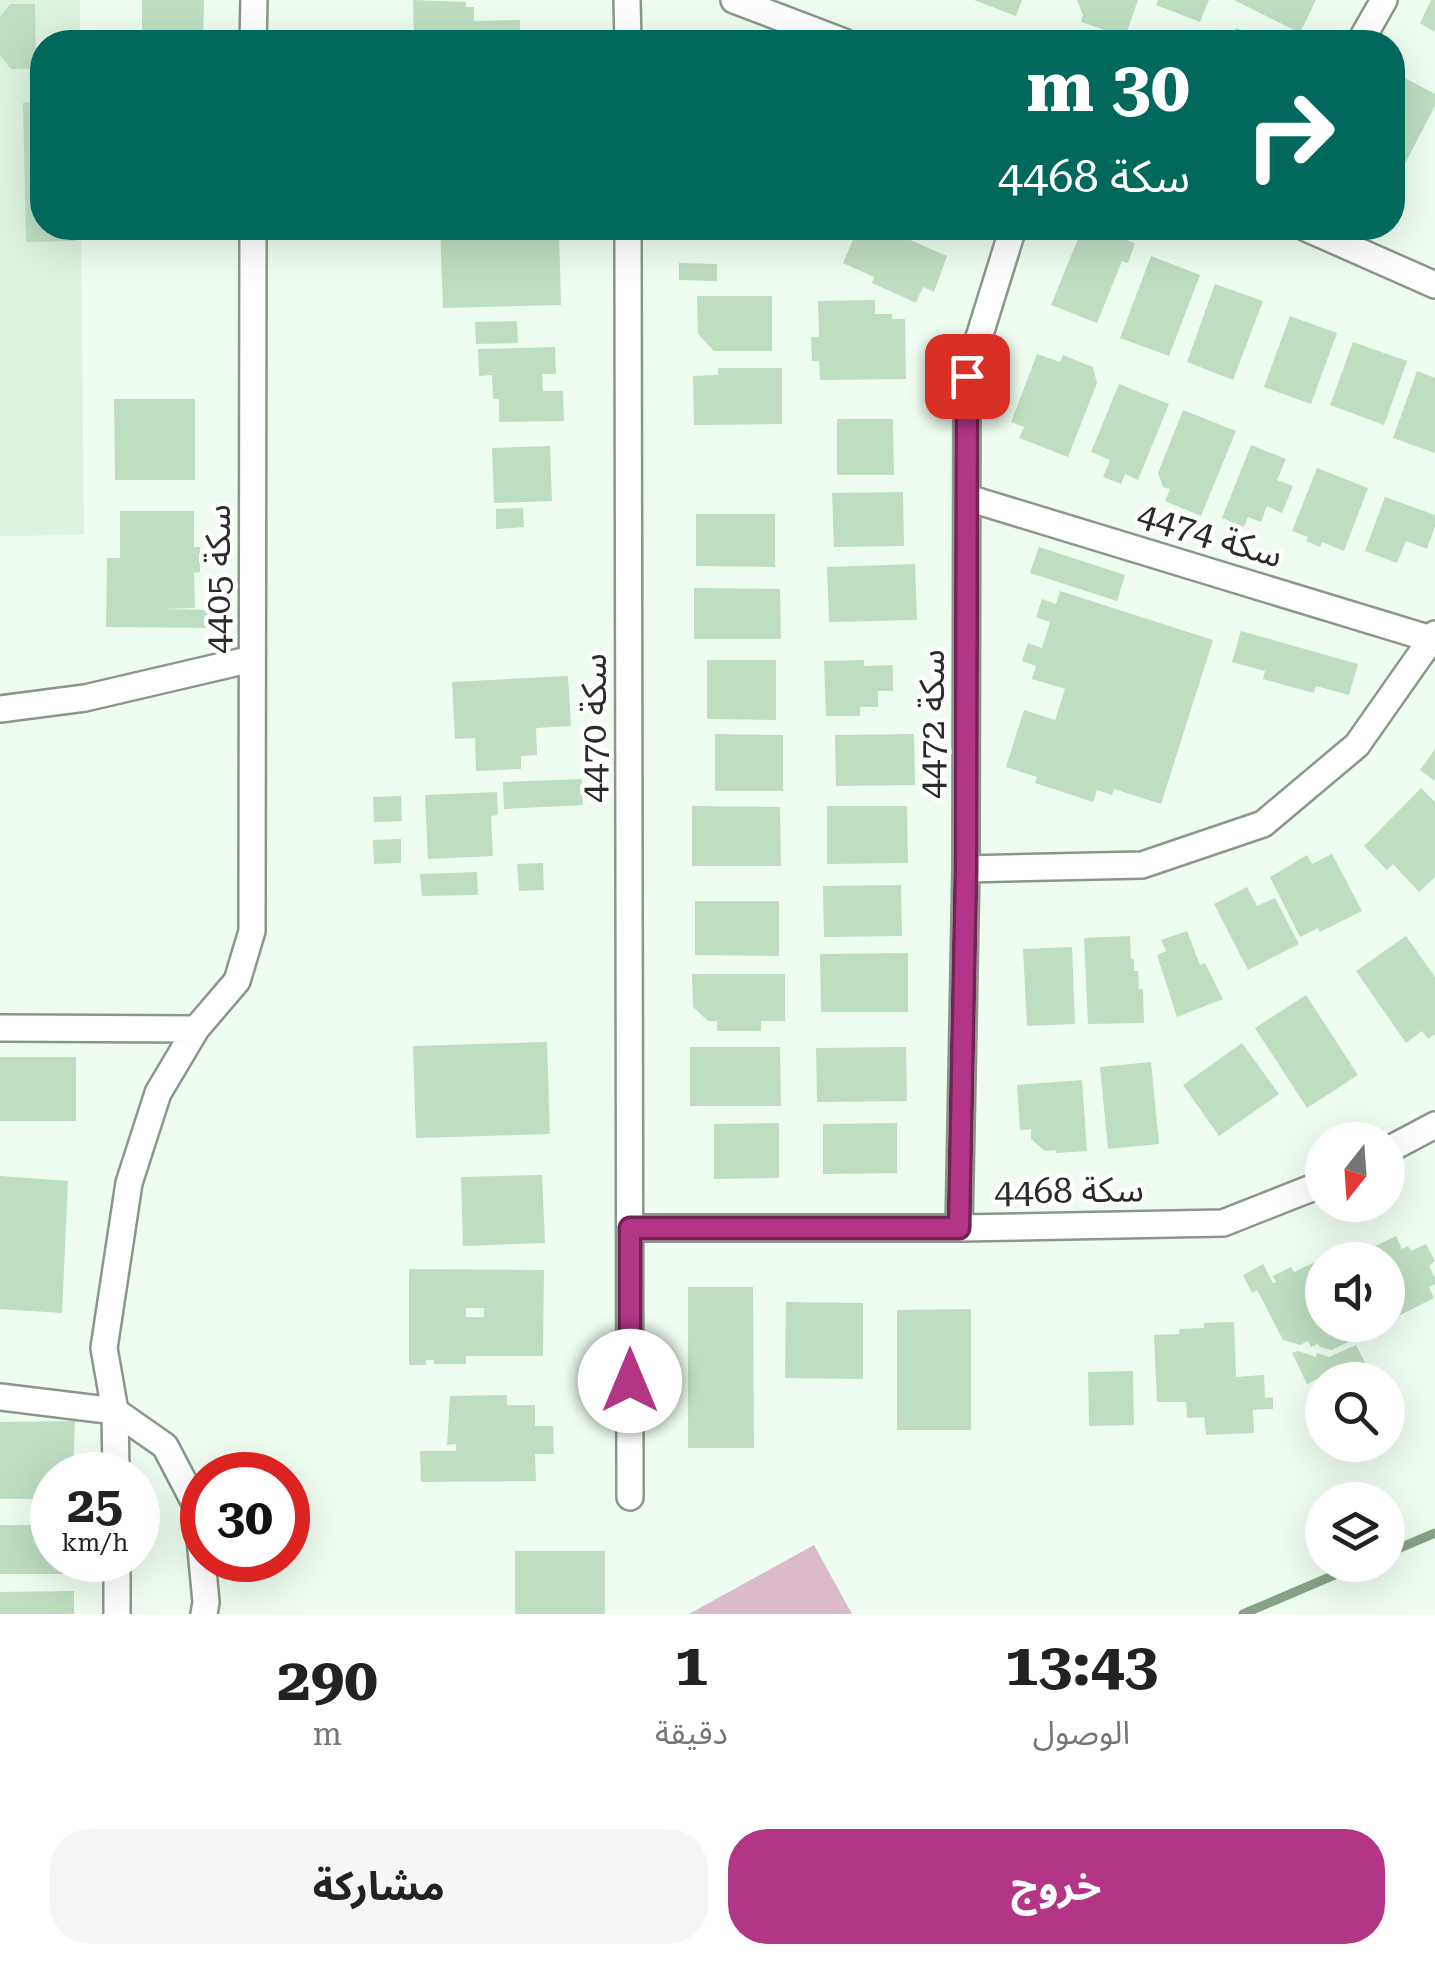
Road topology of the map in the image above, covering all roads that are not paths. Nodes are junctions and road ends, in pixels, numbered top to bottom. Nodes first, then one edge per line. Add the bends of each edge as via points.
1 (254, 0) edge
2 (628, 0) edge
3 (734, 0) edge
4 (1384, 0) edge
5 (254, 30) edge
6 (628, 30) edge
7 (813, 30) edge
8 (1367, 30) edge
9 (253, 240) edge
10 (628, 240) edge
11 (1009, 240) edge
12 (1334, 240) edge
13 (1435, 284) edge
14 (968, 498) junction
15 (1433, 636) edge
16 (252, 660) junction
17 (0, 709) edge
18 (966, 869) junction
19 (0, 1028) edge
20 (196, 1029) junction
21 (1435, 1125) edge
22 (1405, 1141) edge
23 (1305, 1191) edge
24 (630, 1228) junction
25 (959, 1228) junction
26 (0, 1397) edge
27 (115, 1412) junction
28 (116, 1452) edge
29 (630, 1496) dead end
30 (117, 1582) edge
31 (118, 1614) edge
32 (204, 1614) edge

1 - 5 street
2 - 6 street
3 - 7 street
4 - 8 street
9 - 16 street, سكة 4405
10 - 24 street, سكة 4470
11 - 14 street, سكة 4472 via 967,376
12 - 13 street
14 - 15 street, سكة 4474
14 - 18 street, سكة 4472
15 - 18 street, سكة 4474 via 1357,744 1262,824 1142,865
16 - 17 street via 85,698
16 - 20 street, سكة 4405 via 252,932 238,982
18 - 25 street, سكة 4472
19 - 20 street
20 - 27 street, سكة 4405 via 158,1092 128,1183 104,1348
21 - 22 street
23 - 25 street, سكة 4468 via 1223,1223
24 - 25 street, سكة 4468
24 - 29 street, سكة 4470
26 - 27 street
27 - 28 street, سكة 4405
27 - 32 street via 165,1446 198,1507
30 - 31 street

